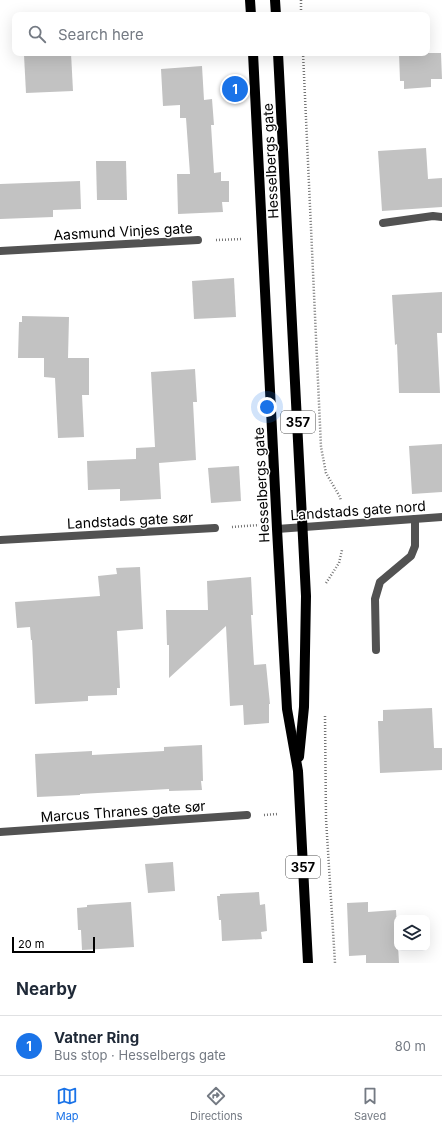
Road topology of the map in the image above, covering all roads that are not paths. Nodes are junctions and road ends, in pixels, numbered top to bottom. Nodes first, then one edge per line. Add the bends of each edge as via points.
1 (250, 0) edge
2 (275, 0) edge
3 (251, 12) edge
4 (276, 12) edge
5 (253, 56) edge
6 (278, 56) edge
7 (442, 217) edge
8 (383, 223) dead end
9 (198, 240) road end
10 (0, 251) edge
11 (442, 517) edge
12 (415, 519) junction
13 (303, 527) junction
14 (215, 528) road end
15 (277, 529) junction
16 (0, 540) edge
17 (376, 650) dead end
18 (298, 771) junction
19 (247, 815) dead end
20 (0, 832) edge
21 (308, 963) edge

1 - 3 main road
2 - 4 main road
5 - 15 main road, Hesselbergs gate / 357
6 - 13 main road, Hesselbergs gate / 357
7 - 8 street
9 - 10 street, Aasmund Vinjes gate
11 - 12 street, Landstads gate nord
12 - 13 street, Landstads gate nord
12 - 17 street via 415,546 411,556 380,582 375,599
13 - 15 street, Landstads gate nord
13 - 18 main road, Hesselbergs gate / 357 via 306,596 304,699
14 - 16 street, Landstads gate sør
15 - 18 main road, Hesselbergs gate / 357 via 287,709
18 - 21 main road, Hesselbergs gate / 357
19 - 20 street, Marcus Thranes gate sør

